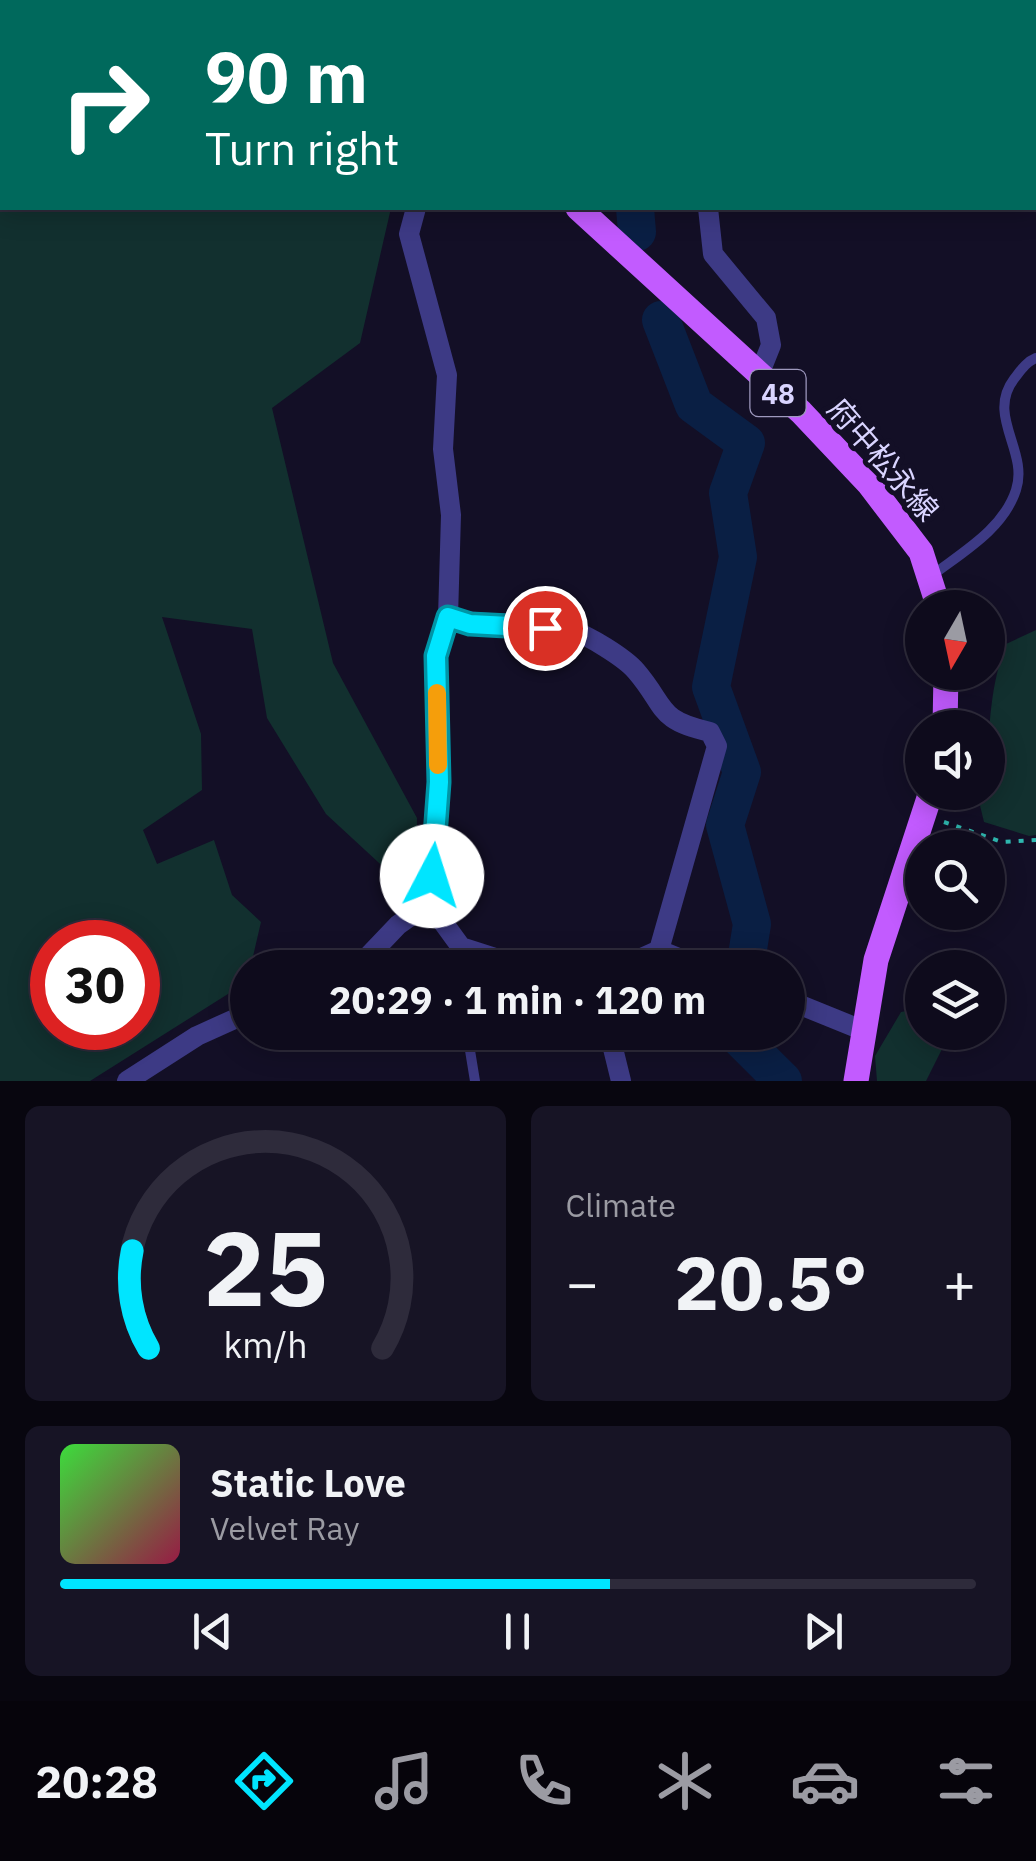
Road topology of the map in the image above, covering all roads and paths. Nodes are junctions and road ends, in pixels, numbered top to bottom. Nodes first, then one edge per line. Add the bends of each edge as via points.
1 (415, 210) edge
2 (580, 210) edge
3 (708, 210) edge
4 (1036, 358) edge
5 (759, 375) junction
6 (929, 578) junction
7 (933, 590) edge
8 (448, 617) junction
9 (927, 810) edge
10 (942, 810) edge
11 (1036, 840) edge
12 (429, 904) junction
13 (374, 950) edge
14 (457, 950) edge
15 (659, 950) edge
16 (805, 1007) edge
17 (230, 1021) edge
18 (862, 1030) junction
19 (471, 1050) edge
20 (613, 1050) edge
21 (127, 1081) edge
22 (475, 1081) edge
23 (621, 1081) edge
24 (856, 1081) edge

1 - 8 street via 409,234 447,375 442,449 451,515
2 - 5 main road, 府中松永線 / 48
3 - 5 street via 713,254 766,318 772,345
4 - 6 lane via 1006,390 1003,416 1017,489 994,529
5 - 6 main road, 府中松永線 / 48 via 870,484 921,552
6 - 7 main road, 府中松永線 / 48
8 - 12 street via 436,656 439,782
8 - 15 street via 571,630 636,670 655,704 680,725 710,732 717,746
9 - 18 main road via 876,960
10 - 11 path via 1002,842
12 - 13 street
12 - 14 street
16 - 18 street
17 - 21 street
18 - 24 main road
19 - 22 lane
20 - 23 street

